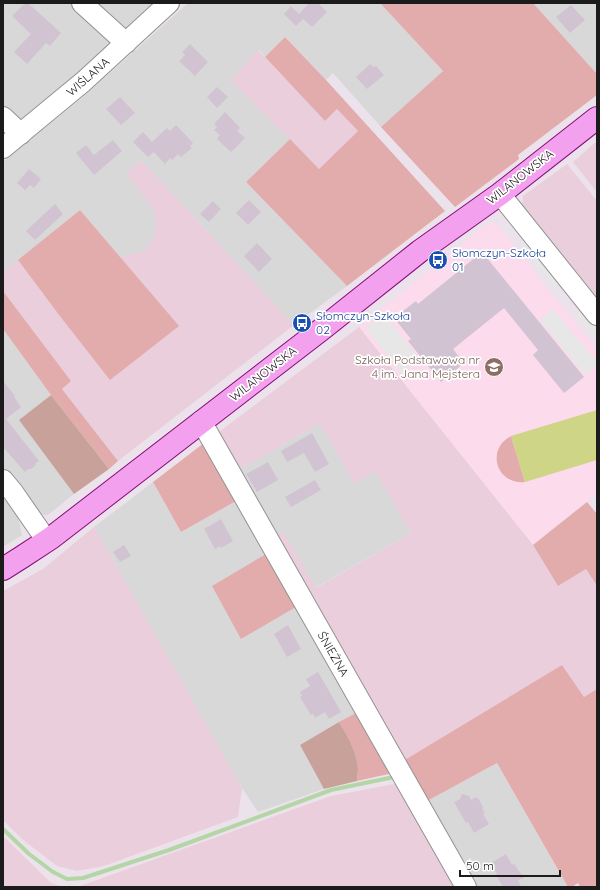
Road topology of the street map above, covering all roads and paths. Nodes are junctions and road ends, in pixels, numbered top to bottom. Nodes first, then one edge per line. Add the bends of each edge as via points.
1 (82, 3) edge
2 (169, 3) edge
3 (126, 43) junction
4 (3, 117) edge
5 (597, 118) edge
6 (21, 134) junction
7 (3, 148) edge
8 (500, 194) junction
9 (597, 315) edge
10 (201, 421) junction
11 (3, 480) edge
12 (47, 541) junction
13 (3, 568) edge
14 (466, 887) edge

1 - 3 street
2 - 3 street, WIŚLANA
3 - 6 street, WIŚLANA
4 - 6 street
5 - 8 main road, WILANOWSKA
6 - 7 street, WIŚLANA
8 - 9 street
8 - 10 main road, WILANOWSKA via 420,251
10 - 12 main road, WILANOWSKA
10 - 14 street, ŚNIEŻNA
11 - 12 street
12 - 13 main road, WILANOWSKA

